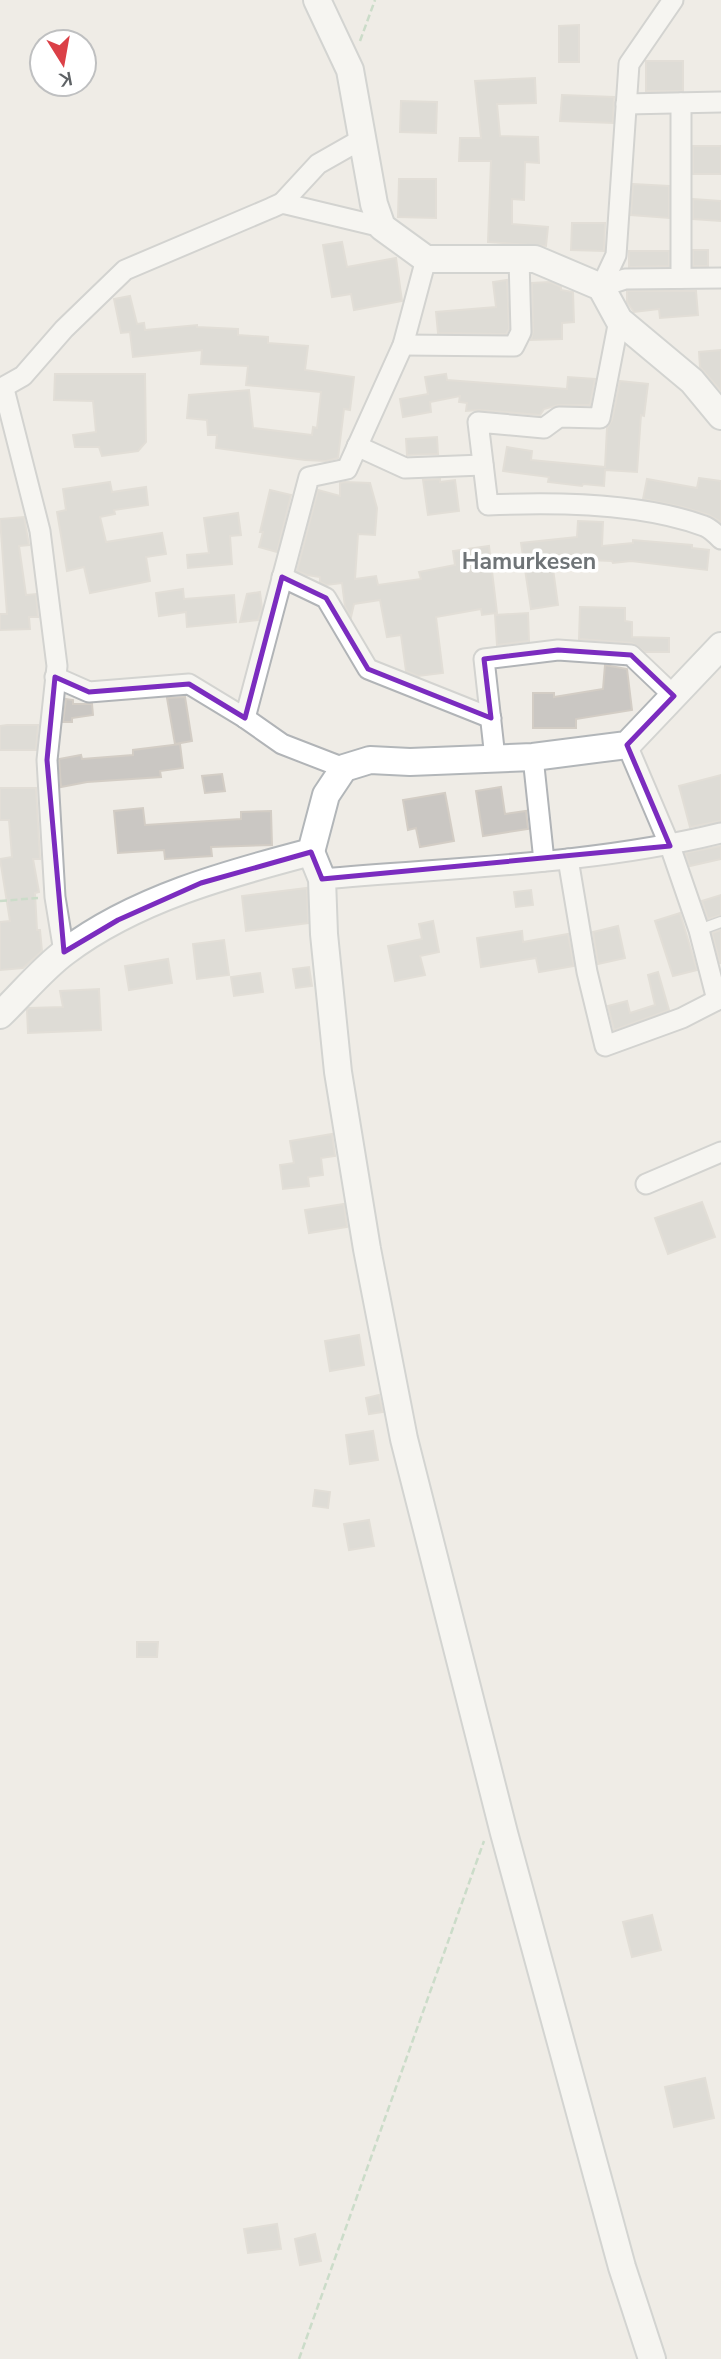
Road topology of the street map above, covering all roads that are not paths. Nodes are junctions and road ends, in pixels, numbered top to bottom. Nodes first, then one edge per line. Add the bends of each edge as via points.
1 (317, 0) edge
2 (673, 0) edge
3 (721, 102) edge
4 (681, 103) junction
5 (626, 104) junction
6 (362, 139) junction
7 (282, 203) junction
8 (382, 227) junction
9 (426, 259) junction
10 (519, 259) junction
11 (681, 278) junction
12 (721, 278) edge
13 (601, 286) junction
14 (619, 320) junction
15 (403, 345) junction
16 (2, 389) edge
17 (721, 416) edge
18 (357, 446) junction
19 (483, 466) junction
20 (721, 538) edge
21 (282, 577) junction
22 (721, 646) edge
23 (55, 677) junction
24 (674, 696) junction
25 (245, 718) junction
26 (491, 718) junction
27 (627, 745) junction
28 (533, 757) junction
29 (495, 758) junction
30 (344, 768) junction
31 (721, 833) edge
32 (670, 846) junction
33 (311, 852) junction
34 (568, 859) junction
35 (544, 861) junction
36 (322, 879) junction
37 (721, 922) edge
38 (699, 930) junction
39 (64, 952) junction
40 (719, 999) edge
41 (0, 1015) edge
42 (721, 1152) edge
43 (646, 1184) dead end
44 (652, 2359) edge

1 - 6 street via 350,70
2 - 5 street via 629,64
3 - 4 street
4 - 5 street
4 - 11 street
5 - 13 street via 616,255
6 - 7 street via 318,164
6 - 8 street
7 - 8 street
7 - 16 street via 125,270 23,376
8 - 9 street
9 - 10 street
9 - 15 street
10 - 13 street via 536,259
10 - 15 street via 520,332 514,346
11 - 12 street
11 - 13 street via 625,279
13 - 14 street
14 - 17 street via 692,381
14 - 19 street via 600,418 559,417 544,428 478,422
15 - 18 street
16 - 23 street via 40,531
18 - 19 street via 405,468
18 - 21 street via 347,469 309,477
19 - 20 street via 488,505 542,503 642,511 706,526
21 - 25 street
21 - 26 street via 326,598 368,669
22 - 24 street
23 - 25 street via 89,692 189,684
23 - 39 street via 47,760 55,897
24 - 26 street via 631,656 558,650 484,659
24 - 27 street
25 - 30 street via 282,744
26 - 29 street
27 - 28 street
27 - 32 street
28 - 29 street
28 - 35 street
29 - 30 street via 370,760
30 - 33 street via 326,795
31 - 32 street
32 - 34 street
32 - 38 street
33 - 36 street
33 - 39 street via 201,883 118,920
34 - 35 street
34 - 40 street via 605,1046
35 - 36 street
36 - 44 street via 338,1073 404,1439 618,2254
37 - 38 lane
38 - 40 street
39 - 41 street
42 - 43 street

